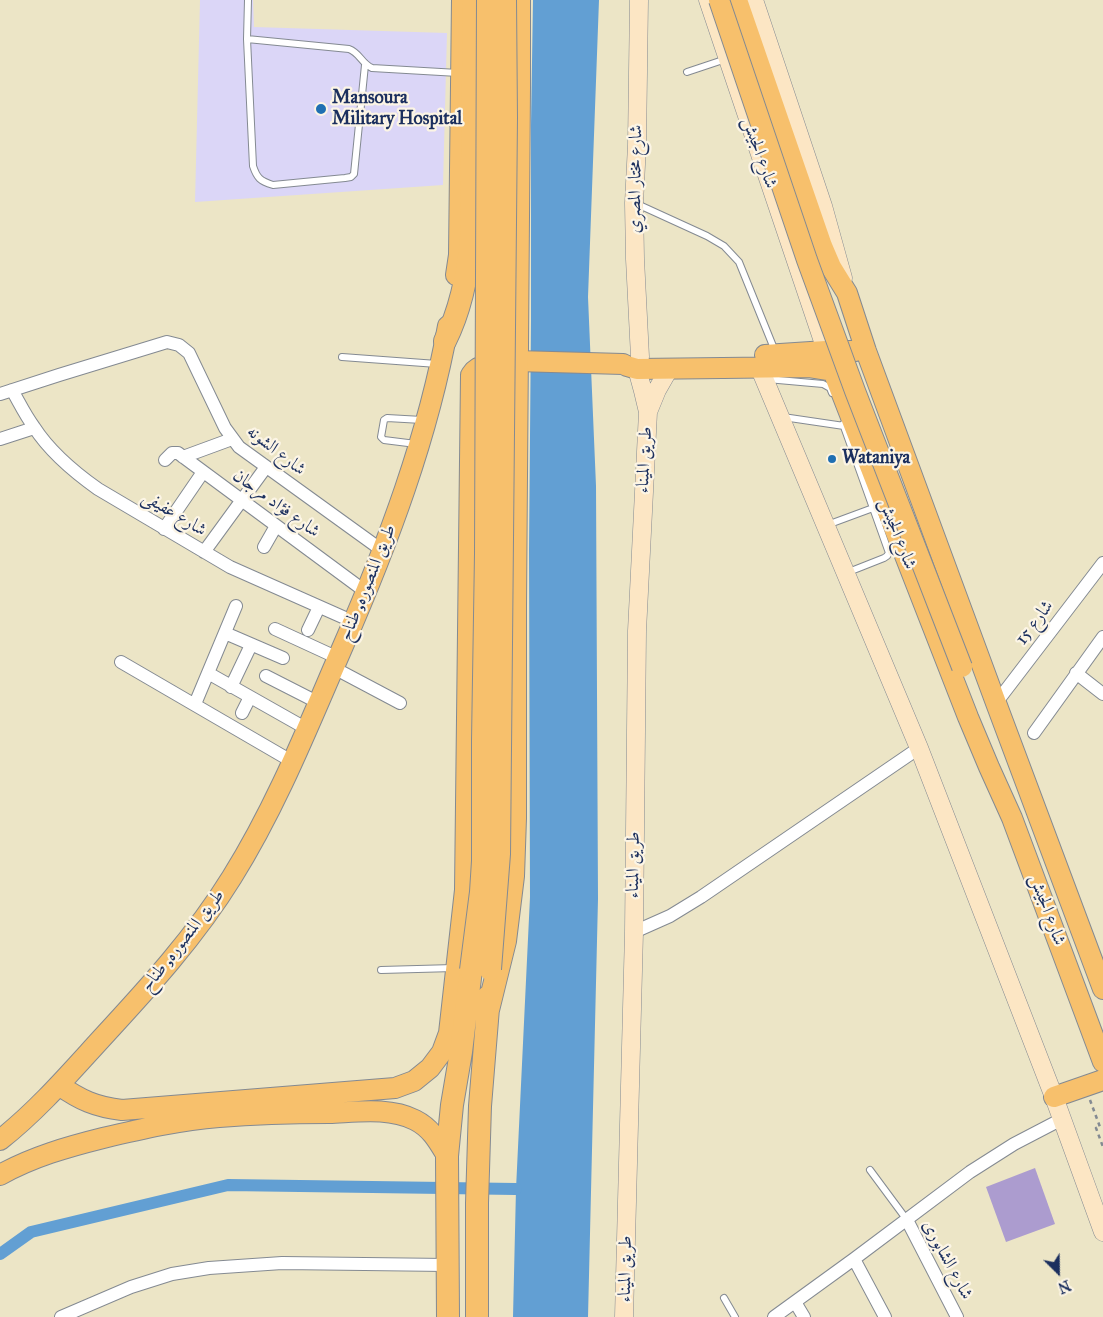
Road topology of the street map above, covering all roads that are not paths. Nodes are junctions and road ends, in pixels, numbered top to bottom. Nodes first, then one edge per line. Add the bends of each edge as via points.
1 (248, 0) edge
2 (462, 0) edge
3 (474, 0) edge
4 (488, 0) edge
5 (496, 0) edge
6 (504, 0) edge
7 (519, 0) edge
8 (639, 0) edge
9 (708, 0) edge
10 (719, 0) edge
11 (750, 0) edge
12 (247, 39) junction
13 (728, 58) junction
14 (366, 65) junction
15 (687, 72) dead end
16 (461, 73) junction
17 (634, 203) junction
18 (847, 293) junction
19 (445, 342) junction
20 (826, 352) junction
21 (866, 352) junction
22 (342, 357) dead end
23 (781, 359) junction
24 (523, 361) junction
25 (626, 363) junction
26 (441, 364) junction
27 (669, 369) junction
28 (833, 371) junction
29 (762, 373) junction
30 (6, 392) edge
31 (835, 400) dead end
32 (648, 412) junction
33 (780, 416) junction
34 (841, 417) dead end
35 (426, 420) junction
36 (844, 426) junction
37 (34, 428) junction
38 (0, 439) edge
39 (232, 439) junction
40 (419, 444) junction
41 (183, 457) junction
42 (165, 460) dead end
43 (266, 467) junction
44 (204, 472) junction
45 (242, 500) junction
46 (873, 508) junction
47 (276, 526) junction
48 (826, 526) junction
49 (164, 529) junction
50 (264, 547) dead end
51 (383, 551) junction
52 (204, 552) junction
53 (1103, 563) edge
54 (845, 573) junction
55 (366, 592) junction
56 (236, 606) dead end
57 (319, 607) junction
58 (354, 622) junction
59 (275, 629) dead end
60 (308, 630) dead end
61 (225, 634) junction
62 (1103, 637) edge
63 (251, 645) junction
64 (283, 658) dead end
65 (121, 662) dead end
66 (336, 663) junction
67 (1076, 673) junction
68 (208, 674) junction
69 (266, 676) dead end
70 (231, 686) junction
71 (1103, 694) edge
72 (250, 697) junction
73 (319, 703) junction
74 (400, 703) dead end
75 (996, 703) junction
76 (195, 704) junction
77 (242, 713) dead end
78 (307, 729) junction
79 (1034, 733) dead end
80 (919, 748) junction
81 (293, 762) junction
82 (1003, 798) junction
83 (634, 932) junction
84 (472, 969) junction
85 (381, 970) dead end
86 (1103, 989) edge
87 (488, 1010) junction
88 (1103, 1062) edge
89 (1094, 1083) edge
90 (59, 1085) junction
91 (1054, 1098) junction
92 (216, 1109) junction
93 (1062, 1119) junction
94 (0, 1140) edge
95 (447, 1159) junction
96 (870, 1170) dead end
97 (0, 1175) edge
98 (906, 1220) junction
99 (1103, 1232) edge
100 (854, 1259) junction
101 (447, 1265) junction
102 (724, 1298) dead end
103 (796, 1302) junction
104 (61, 1317) edge
105 (448, 1317) edge
106 (477, 1317) edge
107 (624, 1317) edge
108 (735, 1317) edge
109 (774, 1317) edge
110 (804, 1317) edge
111 (885, 1317) edge
112 (957, 1317) edge

1 - 12 lane
2 - 16 main road, طريق المنصوره, طناح
3 - 19 highway via 470,255 458,309
4 - 84 highway, bridge via 482,861
5 - 24 main road via 498,340 503,351
6 - 84 highway, bridge via 506,117 499,854
7 - 24 highway
8 - 17 street, شارع مختار المصري
9 - 13 street, شارع الجيش
10 - 82 main road, bridge via 807,260 994,755
11 - 18 street, شارع الجيش via 823,206
11 - 18 main road via 780,126 822,246
12 - 14 lane via 349,49
12 - 14 lane via 253,166 263,182 346,178 354,174
13 - 15 lane
13 - 20 street, شارع الجيش
14 - 16 lane
16 - 19 main road, طريق المنصوره, طناح via 459,255
17 - 23 lane via 724,246 739,262
17 - 25 street, شارع مختار المصري via 634,259
18 - 21 main road, شارع الجيش
19 - 26 main road, طريق المنصوره, طناح
20 - 21 main road
20 - 23 main road
20 - 28 street, شارع الجيش
21 - 75 main road, شارع الجيش
22 - 26 lane
23 - 25 main road
23 - 28 main road
23 - 29 main road
24 - 25 main road
24 - 84 main road via 478,368 470,380 464,898
24 - 87 highway via 513,876 505,941
25 - 27 main road
25 - 32 street, طريق الميناء via 643,391
26 - 35 main road, طريق المنصوره, طناح
27 - 29 main road
27 - 32 street, طريق الميناء
28 - 82 main road, شارع الجيش via 968,717
29 - 31 lane via 827,385
29 - 33 street
30 - 37 street, شارع عفيفى
30 - 39 street, شارع الشونه via 167,342 179,345 189,353
32 - 83 street, طريق الميناء via 637,631
33 - 36 lane
33 - 48 street
34 - 36 lane
35 - 40 main road, طريق المنصوره, طناح
35 - 40 lane via 384,420 384,440
36 - 46 lane
37 - 38 street
37 - 49 street, شارع عفيفى via 82,478
39 - 41 street
39 - 43 street, شارع الشونه
40 - 51 main road, طريق المنصوره, طناح
41 - 42 street via 175,452
41 - 44 street, شارع فؤاد مرجان
43 - 45 street
43 - 51 street, شارع الشونه
44 - 45 street, شارع فؤاد مرجان
44 - 49 street
45 - 47 street, شارع فؤاد مرجان
45 - 52 street
46 - 48 lane
46 - 54 lane via 889,553
47 - 50 street
47 - 55 street, شارع فؤاد مرجان
48 - 54 street
49 - 52 street, شارع عفيفى
51 - 55 main road, طريق المنصوره, طناح
52 - 57 street, شارع عفيفى
53 - 75 street, شارع 15
54 - 80 street
55 - 58 main road, طريق المنصوره, طناح
56 - 61 street
57 - 58 street, شارع عفيفى
57 - 60 street
58 - 66 main road, طريق المنصوره, طناح
59 - 66 street
61 - 63 street
61 - 68 street
62 - 67 street
63 - 64 street
63 - 70 street
65 - 76 street
66 - 73 main road, طريق المنصوره, طناح
66 - 74 street
67 - 71 street
67 - 79 street
68 - 70 street
68 - 76 street
69 - 73 street
70 - 72 street
72 - 77 street
72 - 78 street
73 - 78 main road, طريق المنصوره, طناح
75 - 86 main road, شارع الجيش
76 - 81 street
78 - 81 main road, طريق المنصوره, طناح
80 - 83 street via 701,897
80 - 91 street
81 - 90 main road, طريق المنصوره, طناح via 253,842 209,912 158,977
82 - 88 main road, شارع الجيش
83 - 107 street, طريق الميناء
84 - 85 lane
84 - 87 highway
84 - 92 main road via 442,1052 430,1068 414,1080 395,1088
84 - 95 highway
87 - 106 highway via 478,1161
89 - 91 main road
90 - 92 main road via 88,1103 104,1108
90 - 94 main road, طريق المنصوره, طناح
91 - 93 street
92 - 95 main road via 402,1115 429,1129
92 - 97 main road via 43,1155
93 - 98 street via 991,1158
93 - 99 street
95 - 101 highway
96 - 98 lane
98 - 100 street
98 - 112 street, شارع الشابورى
100 - 103 street
100 - 111 street
101 - 104 street via 282,1263 209,1268 172,1274 131,1287
101 - 105 highway
102 - 108 lane
103 - 109 street
103 - 110 street

